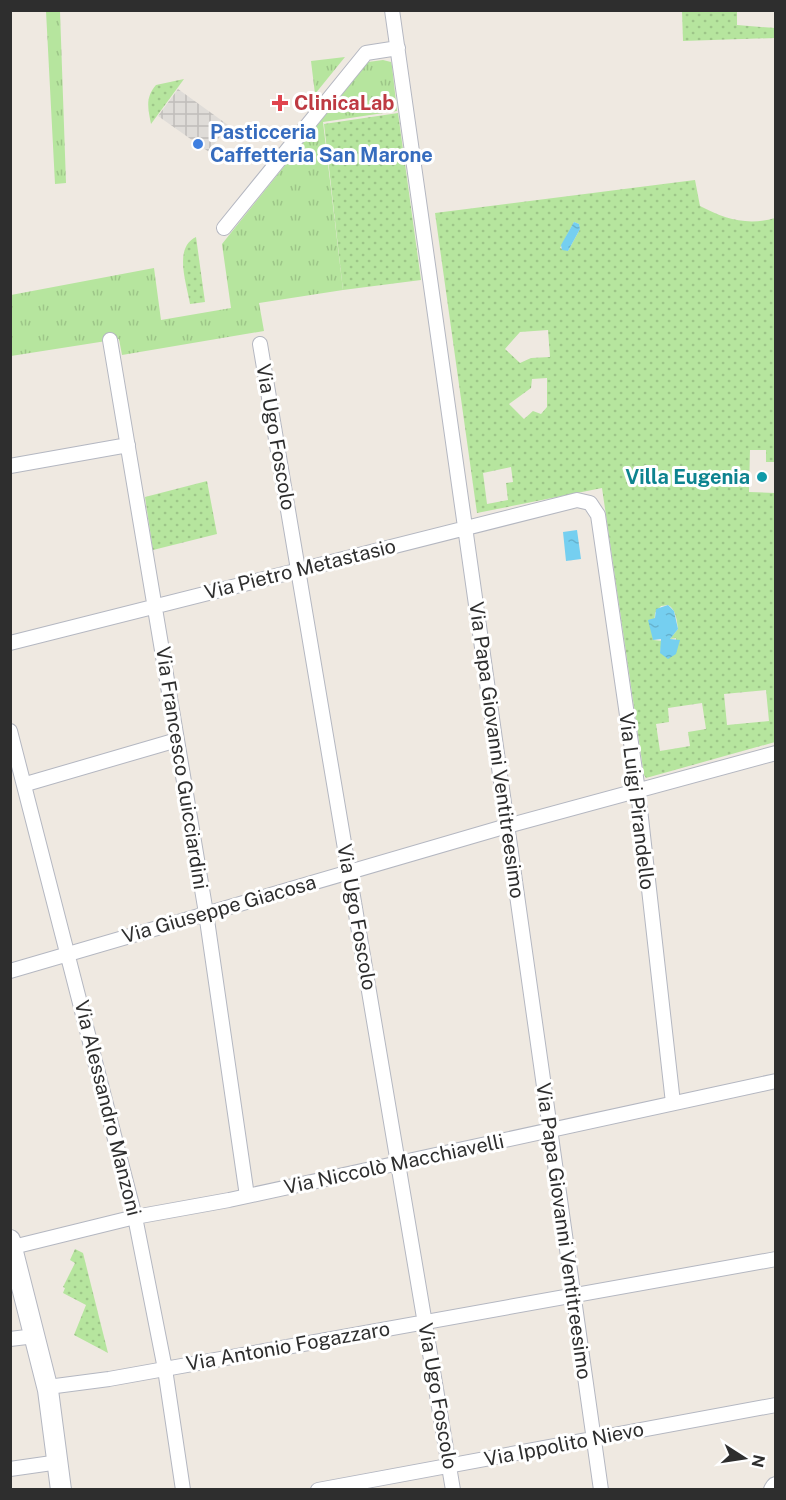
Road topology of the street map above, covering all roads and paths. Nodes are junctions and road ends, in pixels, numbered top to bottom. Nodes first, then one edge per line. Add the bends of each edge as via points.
1 (392, 10) edge
2 (398, 48) junction
3 (225, 228) dead end
4 (110, 340) dead end
5 (260, 344) dead end
6 (128, 445) junction
7 (10, 466) edge
8 (590, 503) joint
9 (465, 527) junction
10 (298, 570) junction
11 (155, 606) junction
12 (10, 643) edge
13 (10, 731) edge
14 (177, 740) junction
15 (776, 753) edge
16 (26, 784) junction
17 (638, 790) junction
18 (507, 826) junction
19 (349, 872) junction
20 (206, 913) junction
21 (69, 952) junction
22 (10, 971) edge
23 (776, 1081) edge
24 (673, 1103) junction
25 (550, 1130) junction
26 (398, 1163) junction
27 (247, 1196) junction
28 (135, 1217) junction
29 (12, 1244) edge
30 (776, 1259) edge
31 (573, 1294) junction
32 (425, 1321) junction
33 (35, 1336) junction
34 (10, 1339) edge
35 (165, 1369) junction
36 (48, 1387) junction
37 (776, 1405) edge
38 (593, 1438) junction
39 (59, 1462) junction
40 (449, 1465) junction
41 (10, 1469) edge
42 (61, 1490) edge
43 (183, 1490) edge
44 (318, 1490) edge
45 (453, 1490) edge
46 (601, 1490) edge

1 - 2 street, Via Papa Giovanni Ventitreesimo
2 - 3 street via 366,53
2 - 9 street, Via Papa Giovanni Ventitreesimo
4 - 6 street, Via Francesco Guicciardini
5 - 10 street, Via Ugo Foscolo
6 - 7 street
6 - 11 street, Via Francesco Guicciardini
8 - 9 street, Via Pietro Metastasio via 577,500
8 - 17 street, Via Luigi Pirandello via 598,514
9 - 10 street, Via Pietro Metastasio
9 - 18 street, Via Papa Giovanni Ventitreesimo
10 - 11 street, Via Pietro Metastasio
10 - 19 street, Via Ugo Foscolo
11 - 12 street, Via Pietro Metastasio
11 - 14 street, Via Francesco Guicciardini
13 - 16 street, Via Alessandro Manzoni
14 - 16 street
14 - 20 street, Via Francesco Guicciardini
15 - 17 street, Via Giuseppe Giacosa
16 - 21 street, Via Alessandro Manzoni
17 - 18 street, Via Giuseppe Giacosa
17 - 24 street, Via Luigi Pirandello
18 - 19 street, Via Giuseppe Giacosa
18 - 25 street, Via Papa Giovanni Ventitreesimo
19 - 20 street, Via Giuseppe Giacosa
19 - 26 street, Via Ugo Foscolo
20 - 21 street, Via Giuseppe Giacosa
20 - 27 street, Via Francesco Guicciardini
21 - 22 street, Via Giuseppe Giacosa
21 - 28 street, Via Alessandro Manzoni
23 - 24 street, Via Niccolò Macchiavelli
24 - 25 street, Via Niccolò Macchiavelli
25 - 26 street, Via Niccolò Macchiavelli
25 - 31 street, Via Papa Giovanni Ventitreesimo
26 - 27 street, Via Niccolò Macchiavelli
26 - 32 street, Via Ugo Foscolo
27 - 28 street, Via Niccolò Macchiavelli
28 - 29 street, Via Niccolò Macchiavelli
28 - 35 street, Via Alessandro Manzoni
29 - 33 main road
30 - 31 street, Via Antonio Fogazzaro
31 - 32 street, Via Antonio Fogazzaro
31 - 38 street, Via Papa Giovanni Ventitreesimo
32 - 35 street, Via Antonio Fogazzaro
32 - 40 street, Via Ugo Foscolo
33 - 34 street
33 - 36 main road
35 - 36 street, Via Antonio Fogazzaro
35 - 43 street, Via Alessandro Manzoni
36 - 39 main road
37 - 38 street, Via Ippolito Nievo
38 - 40 street, Via Ippolito Nievo
38 - 46 street, Via Papa Giovanni Ventitreesimo
39 - 41 street
39 - 42 main road
40 - 44 street, Via Ippolito Nievo
40 - 45 street, Via Ugo Foscolo

